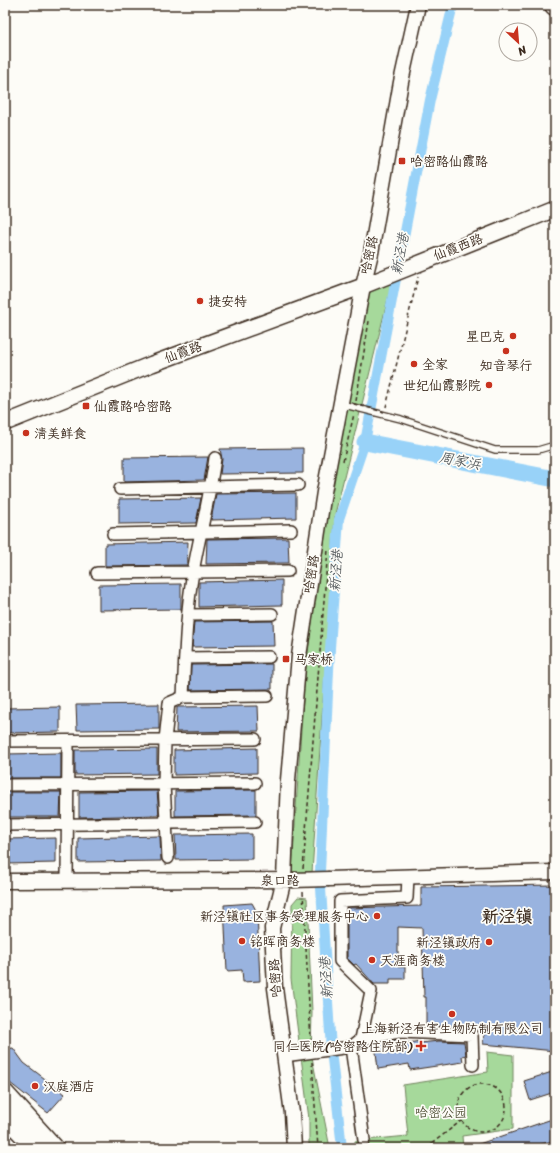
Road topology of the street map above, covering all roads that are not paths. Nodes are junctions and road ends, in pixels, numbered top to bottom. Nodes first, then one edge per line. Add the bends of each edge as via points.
1 (418, 5) edge
2 (553, 5) edge
3 (555, 8) edge
4 (555, 209) edge
5 (363, 286) junction
6 (350, 405) junction
7 (5, 423) edge
8 (555, 445) edge
9 (215, 458) dead end
10 (298, 485) dead end
11 (211, 487) junction
12 (120, 489) dead end
13 (291, 530) dead end
14 (202, 531) junction
15 (113, 534) dead end
16 (288, 571) dead end
17 (193, 572) junction
18 (97, 573) dead end
19 (272, 614) dead end
20 (188, 615) junction
21 (269, 657) dead end
22 (185, 658) junction
23 (267, 696) dead end
24 (184, 697) junction
25 (255, 738) dead end
26 (165, 740) junction
27 (5, 741) edge
28 (68, 741) junction
29 (255, 783) dead end
30 (164, 784) junction
31 (68, 785) junction
32 (5, 786) edge
33 (255, 822) dead end
34 (167, 823) junction
35 (68, 824) junction
36 (5, 825) edge
37 (168, 858) dead end
38 (555, 872) edge
39 (408, 876) junction
40 (293, 880) junction
41 (5, 881) edge
42 (67, 881) junction
43 (361, 1039) junction
44 (351, 1047) junction
45 (284, 1056) junction
46 (473, 1065) dead end
47 (5, 1093) edge
48 (5, 1116) edge
49 (364, 1140) dead end
50 (36, 1148) edge
51 (55, 1148) edge
52 (294, 1148) edge

1 - 5 street, 哈密路
2 - 3 main road
4 - 5 main road, 仙霞西路
5 - 6 street, 哈密路
5 - 7 main road, 仙霞路 via 152,364
6 - 8 lane via 495,450 538,450
6 - 40 street, 哈密路 via 324,492 299,656 288,780
9 - 11 street
10 - 11 street
11 - 12 street
11 - 14 street
13 - 14 street
14 - 15 street
14 - 17 street
16 - 17 street
17 - 18 street
17 - 20 street
19 - 20 street
20 - 22 street
21 - 22 street
22 - 24 street
23 - 24 street
24 - 26 street via 169,704
25 - 26 street
26 - 28 street
26 - 30 street
27 - 28 street
28 - 31 street
29 - 30 street
30 - 31 street
30 - 34 street
31 - 32 street
31 - 35 street
33 - 34 street
34 - 35 street
34 - 37 street
35 - 36 street
35 - 42 street
38 - 39 street, 泉口路
39 - 40 street, 泉口路, bridge
39 - 43 street via 407,898 340,901 340,961 370,991
40 - 42 street, 泉口路
40 - 45 street, 哈密路 via 272,928 275,988
41 - 42 street, 泉口路
43 - 44 street
43 - 46 street via 399,1032 472,1036
44 - 45 street
44 - 49 street
45 - 52 street, 哈密路
47 - 51 main road
48 - 50 highway

